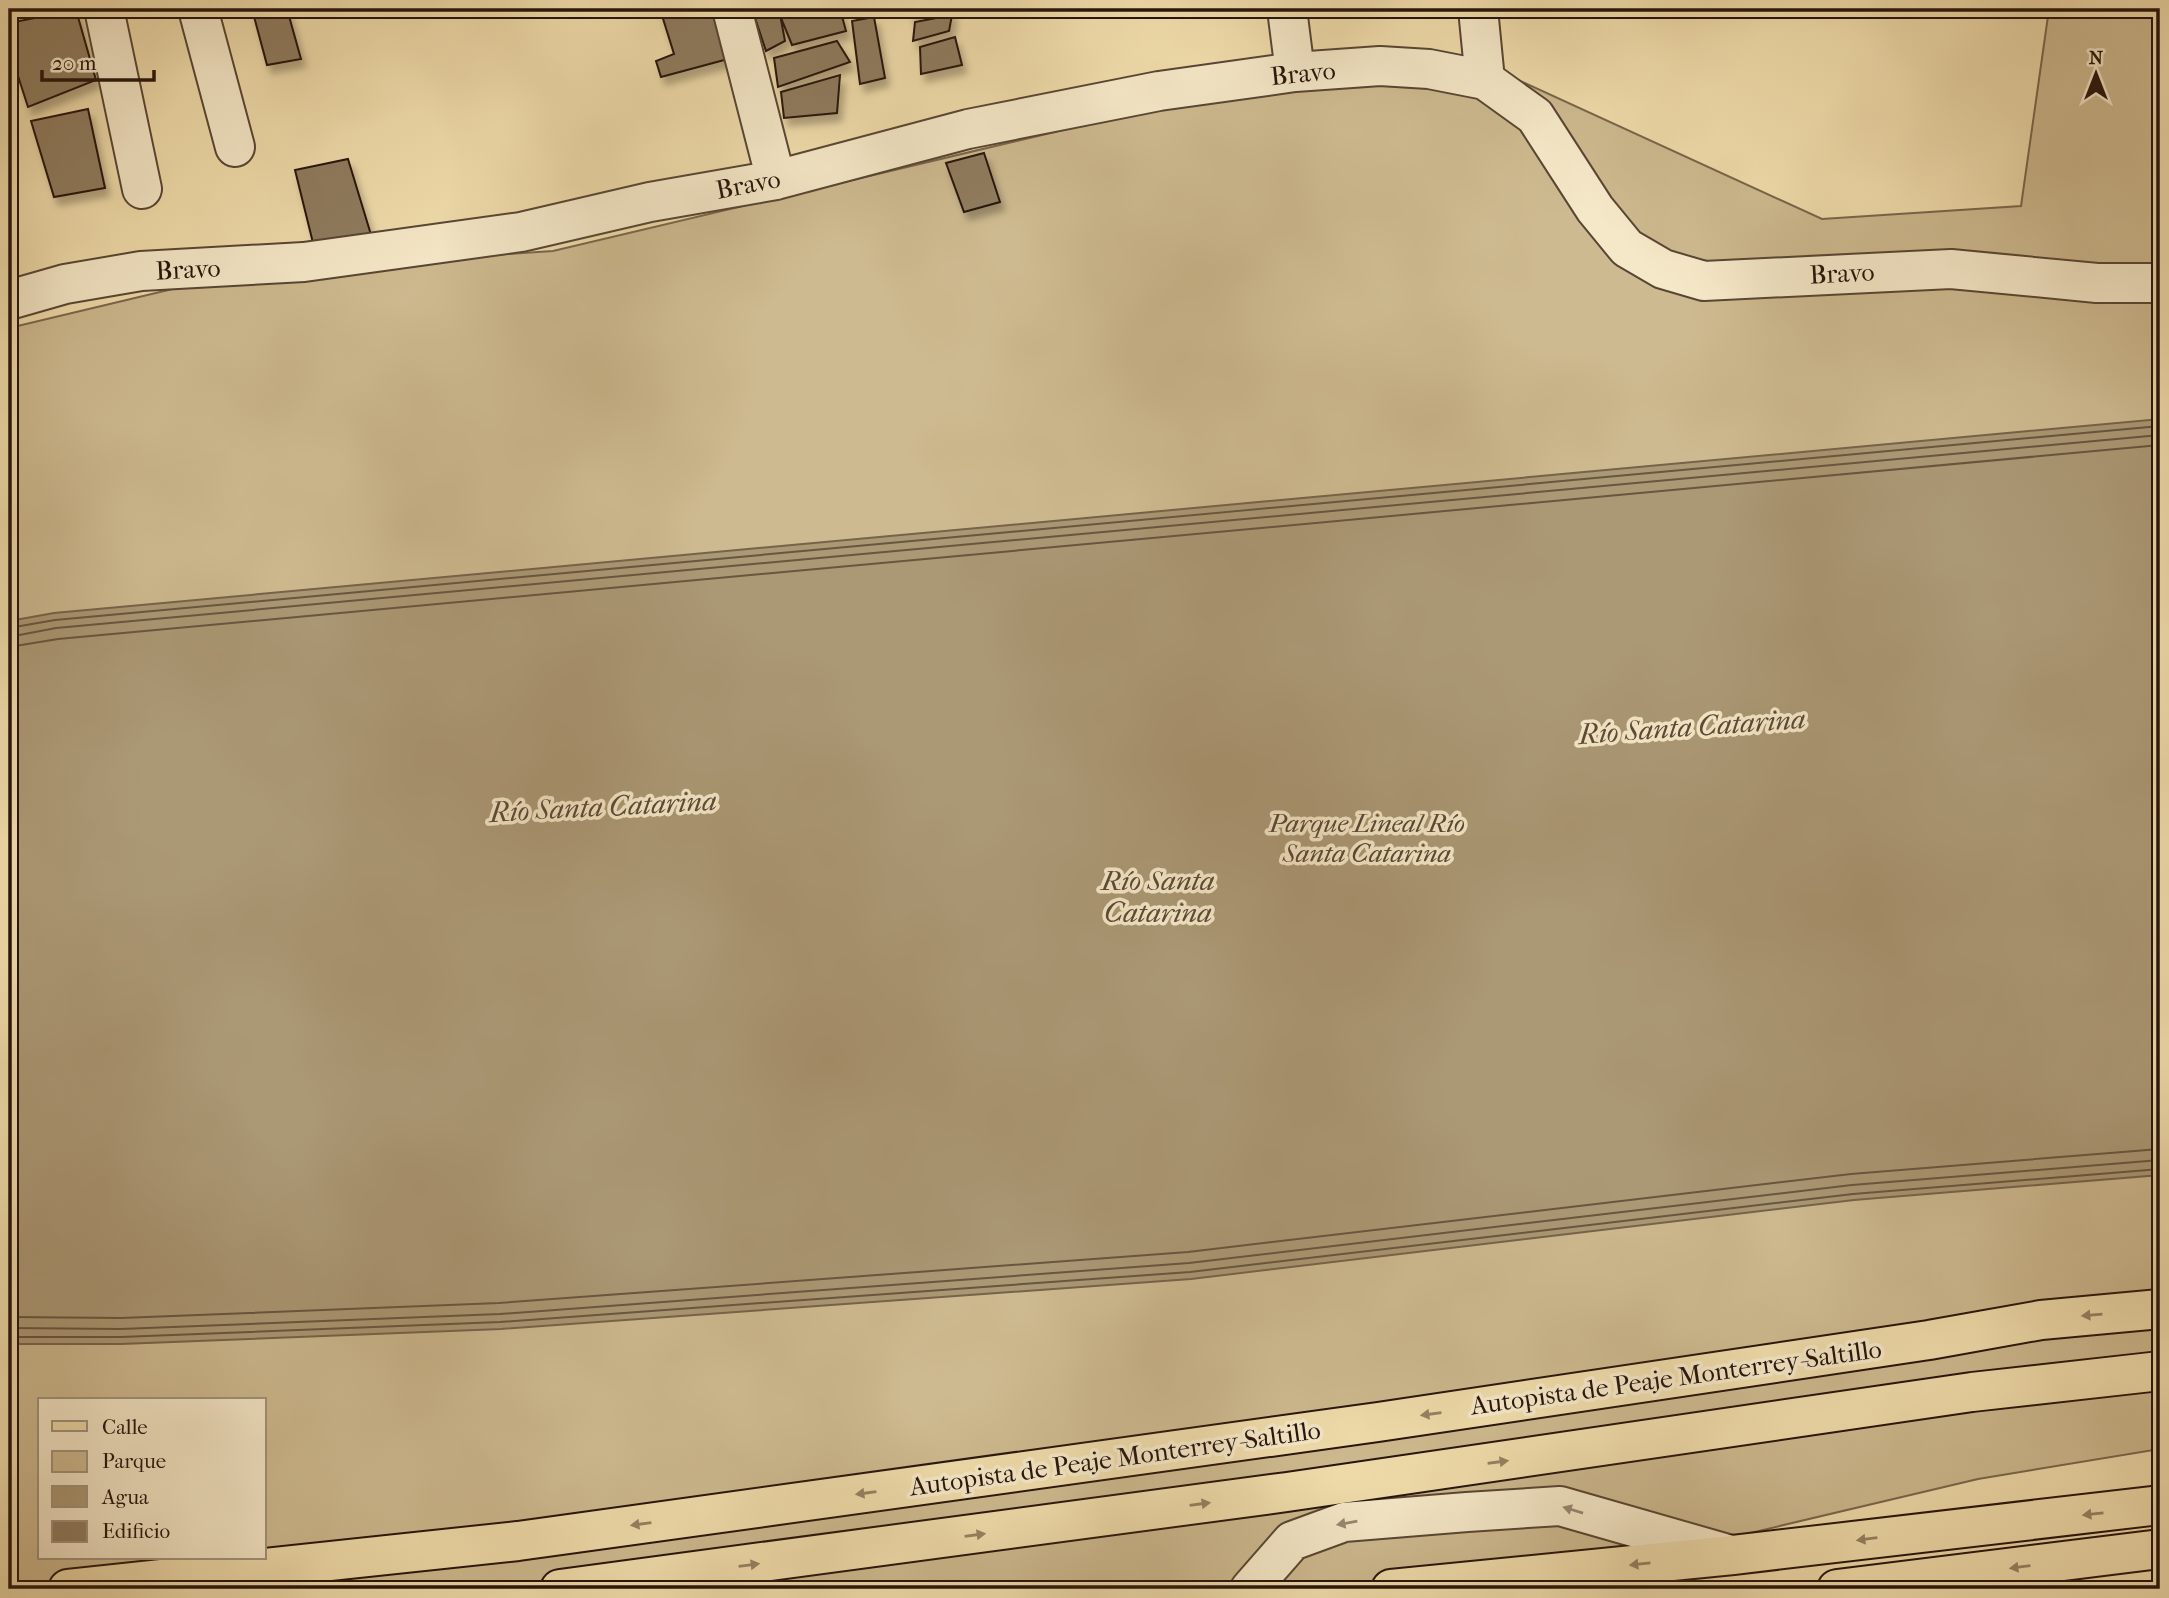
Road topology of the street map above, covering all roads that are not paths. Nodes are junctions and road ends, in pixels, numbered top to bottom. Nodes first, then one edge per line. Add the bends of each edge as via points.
1 (104, 9) edge
2 (198, 9) edge
3 (732, 9) edge
4 (1287, 9) edge
5 (1478, 9) edge
6 (1295, 72) junction
7 (1485, 80) junction
8 (235, 147) dead end
9 (776, 180) junction
10 (142, 190) dead end
11 (2160, 283) edge
12 (9, 300) edge
13 (2160, 1309) edge
14 (2160, 1371) edge
15 (2160, 1505) edge
16 (2160, 1549) edge
17 (1733, 1555) junction
18 (68, 1589) edge
19 (560, 1589) edge
20 (1250, 1589) edge
21 (1391, 1589) edge
22 (1838, 1589) edge

1 - 10 street
2 - 8 street
3 - 9 street
4 - 6 street
5 - 7 street
6 - 7 street, Bravo via 1392,67
6 - 9 street, Bravo via 1159,91 968,129
7 - 11 street, Bravo via 1535,116 1595,209 1627,248 1663,269 1704,281 1951,269 2097,283
9 - 12 street, Bravo via 650,202 521,232 304,262 141,271 65,284
13 -> 18 main road, Autopista de Peaje Monterrey-Saltillo via 2041,1320 1392,1420 518,1541
19 -> 14 main road via 1274,1494 1972,1392
15 -> 17 main road
16 -> 22 main road
17 -> 20 street via 1560,1506 1467,1512 1343,1522 1292,1541
17 -> 21 main road

